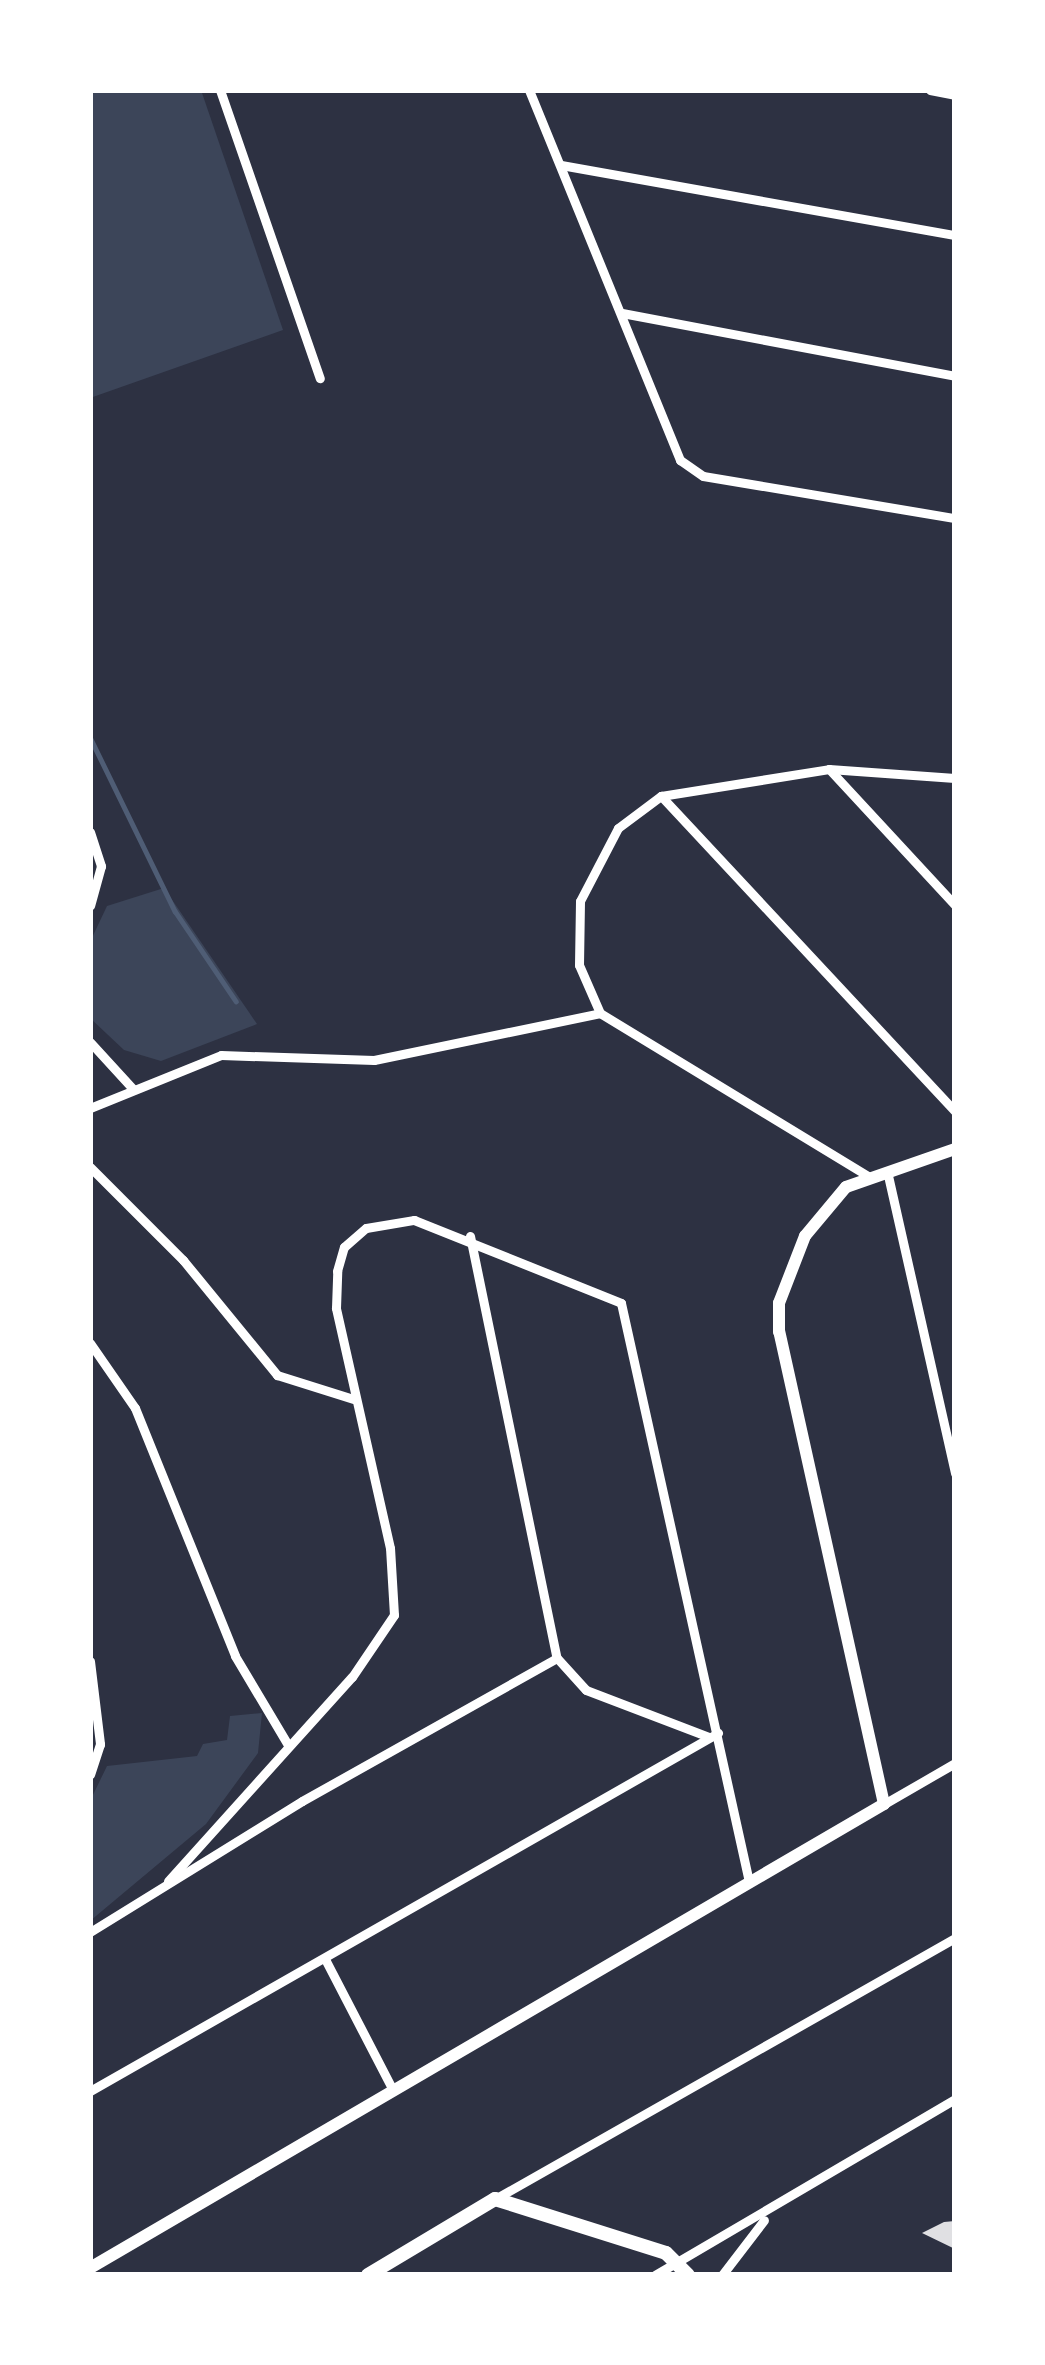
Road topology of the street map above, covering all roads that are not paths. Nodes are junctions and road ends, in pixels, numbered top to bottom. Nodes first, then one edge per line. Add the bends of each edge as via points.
1 (220, 90) edge
2 (529, 90) edge
3 (930, 90) edge
4 (955, 95) edge
5 (561, 165) junction
6 (955, 235) edge
7 (622, 314) junction
8 (955, 376) edge
9 (320, 378) dead end
10 (955, 518) edge
11 (829, 769) junction
12 (955, 778) edge
13 (661, 796) junction
14 (90, 832) edge
15 (955, 905) edge
16 (90, 906) edge
17 (600, 1013) junction
18 (90, 1042) edge
19 (133, 1089) junction
20 (90, 1108) edge
21 (955, 1112) edge
22 (955, 1149) edge
23 (90, 1167) edge
24 (887, 1171) junction
25 (868, 1176) junction
26 (470, 1236) junction
27 (90, 1343) edge
28 (353, 1399) junction
29 (955, 1473) edge
30 (557, 1658) junction
31 (90, 1661) edge
32 (714, 1735) junction
33 (288, 1744) junction
34 (955, 1763) edge
35 (90, 1774) edge
36 (884, 1804) junction
37 (168, 1881) junction
38 (749, 1882) junction
39 (90, 1933) edge
40 (955, 1939) edge
41 (325, 1959) junction
42 (392, 2088) junction
43 (90, 2091) edge
44 (955, 2099) edge
45 (494, 2199) junction
46 (767, 2215) junction
47 (678, 2261) junction
48 (90, 2268) edge
49 (368, 2275) edge
50 (655, 2275) edge
51 (688, 2275) edge
52 (722, 2275) edge

1 - 9 street
2 - 5 street
3 - 4 street
5 - 6 street
5 - 7 street
7 - 8 street
7 - 10 street via 672,444 691,470
11 - 12 street
11 - 13 street
11 - 15 street
13 - 17 street via 618,828 580,902 579,965
13 - 21 street
14 - 16 street via 101,866
17 - 19 street via 374,1060 221,1055
17 - 25 street
18 - 19 street
19 - 20 street
22 - 24 street
23 - 28 street via 183,1260 277,1375
24 - 25 street
24 - 29 street
25 - 36 street via 826,1206 806,1236 779,1303 779,1332
26 - 28 street via 388,1221 344,1247 336,1308
26 - 30 street
26 - 32 street via 621,1303
27 - 33 street via 135,1408 235,1656
28 - 33 street via 390,1548 394,1615 352,1677
30 - 32 street via 586,1690
30 - 37 street
31 - 35 street via 100,1744
32 - 38 street
32 - 41 street
33 - 37 street
34 - 36 street
36 - 38 street
37 - 39 street
38 - 42 street
40 - 45 street
41 - 42 street
41 - 43 street
42 - 48 street
44 - 46 street
45 - 47 main road
45 - 49 main road
46 - 47 street
46 - 52 street
47 - 50 street
47 - 51 main road

